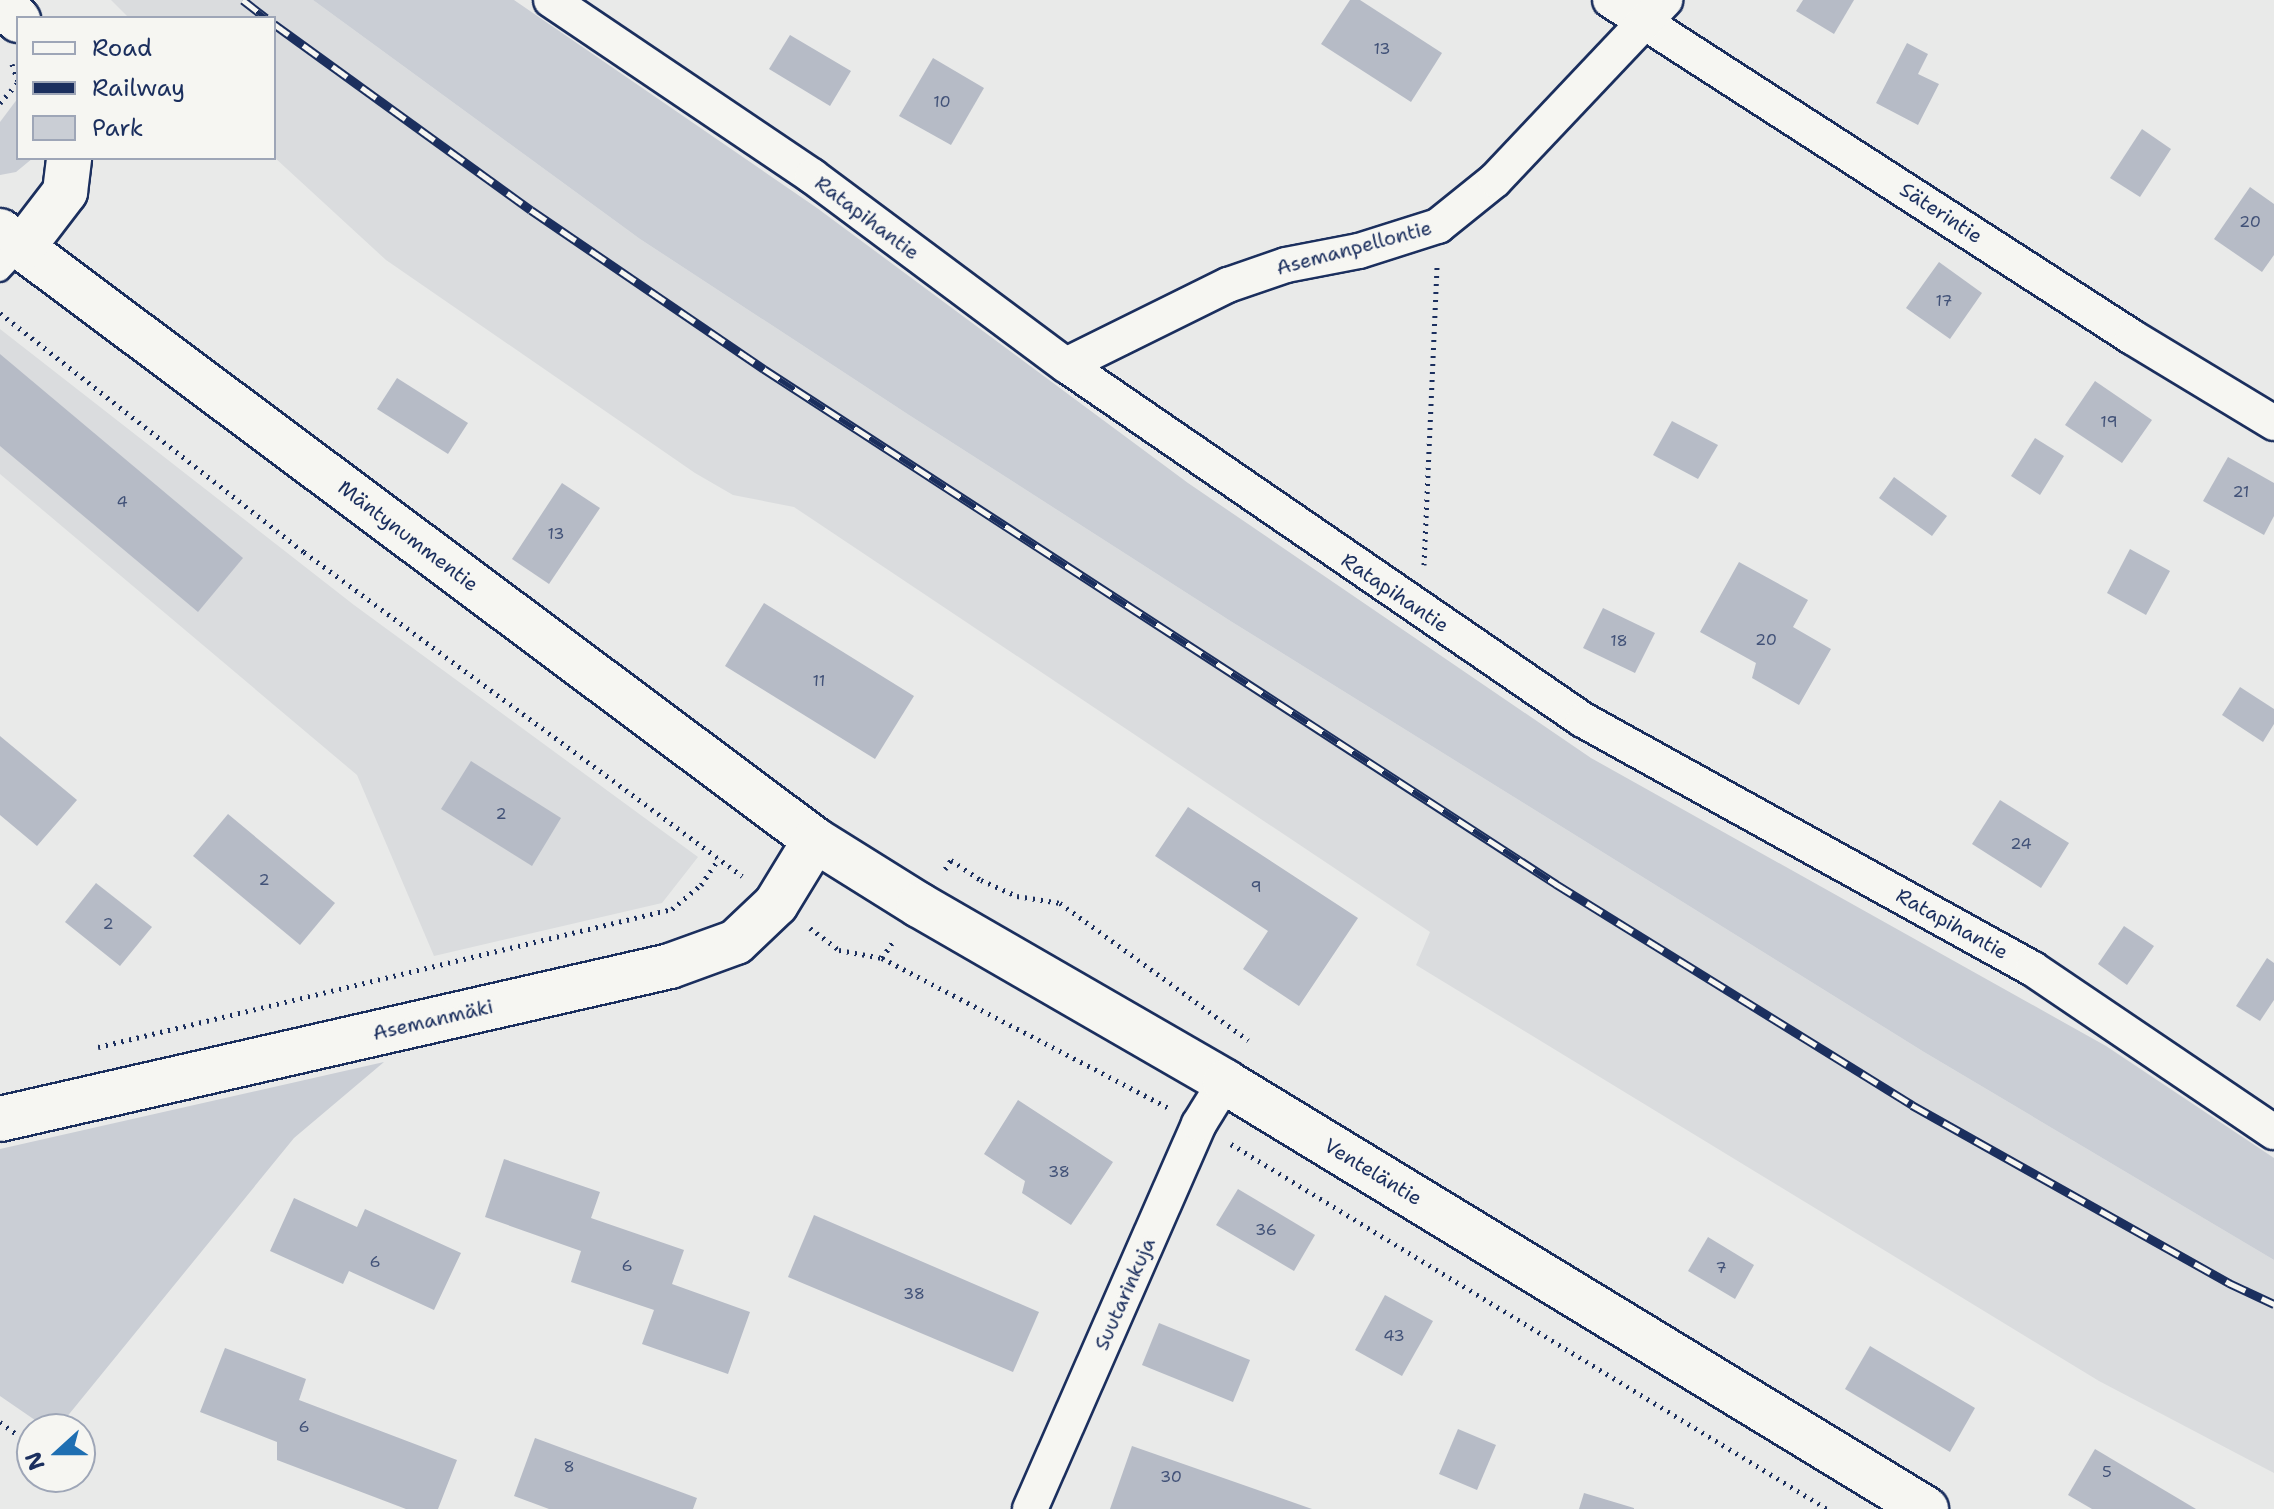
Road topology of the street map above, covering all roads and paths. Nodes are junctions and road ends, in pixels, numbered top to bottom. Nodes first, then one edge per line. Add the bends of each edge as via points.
1 (551, 0) edge
2 (1610, 0) edge
3 (0, 3) edge
4 (1655, 11) edge
5 (16, 18) edge
6 (16, 84) edge
7 (0, 103) edge
8 (69, 160) edge
9 (1438, 226) junction
10 (7, 250) edge
11 (1066, 365) junction
12 (2274, 423) edge
13 (1422, 612) junction
14 (815, 840) junction
15 (719, 858) dead end
16 (92, 1049) dead end
17 (1225, 1082) junction
18 (0, 1119) edge
19 (2274, 1132) edge
20 (1030, 1509) edge
21 (1926, 1509) edge

1 - 11 street, Ratapihantie via 812,176
2 - 4 street, Säterintie
3 - 5 street
4 - 9 street, Asemanpellontie via 1495,180
4 - 12 street, Säterintie via 2132,337
6 - 7 path
8 - 10 street via 65,192
9 - 11 street, Asemanpellontie via 1228,285
9 - 13 path
10 - 14 street, Mäntynummentie
11 - 13 street, Ratapihantie
13 - 19 street, Ratapihantie via 1583,720 2033,969
14 - 17 street, Venteläntie
14 - 18 street, Asemanmäki via 776,904 736,942 670,966
15 - 16 path via 701,885 672,909
17 - 20 street, Suutarinkuja via 1199,1124
17 - 21 street, Venteläntie

